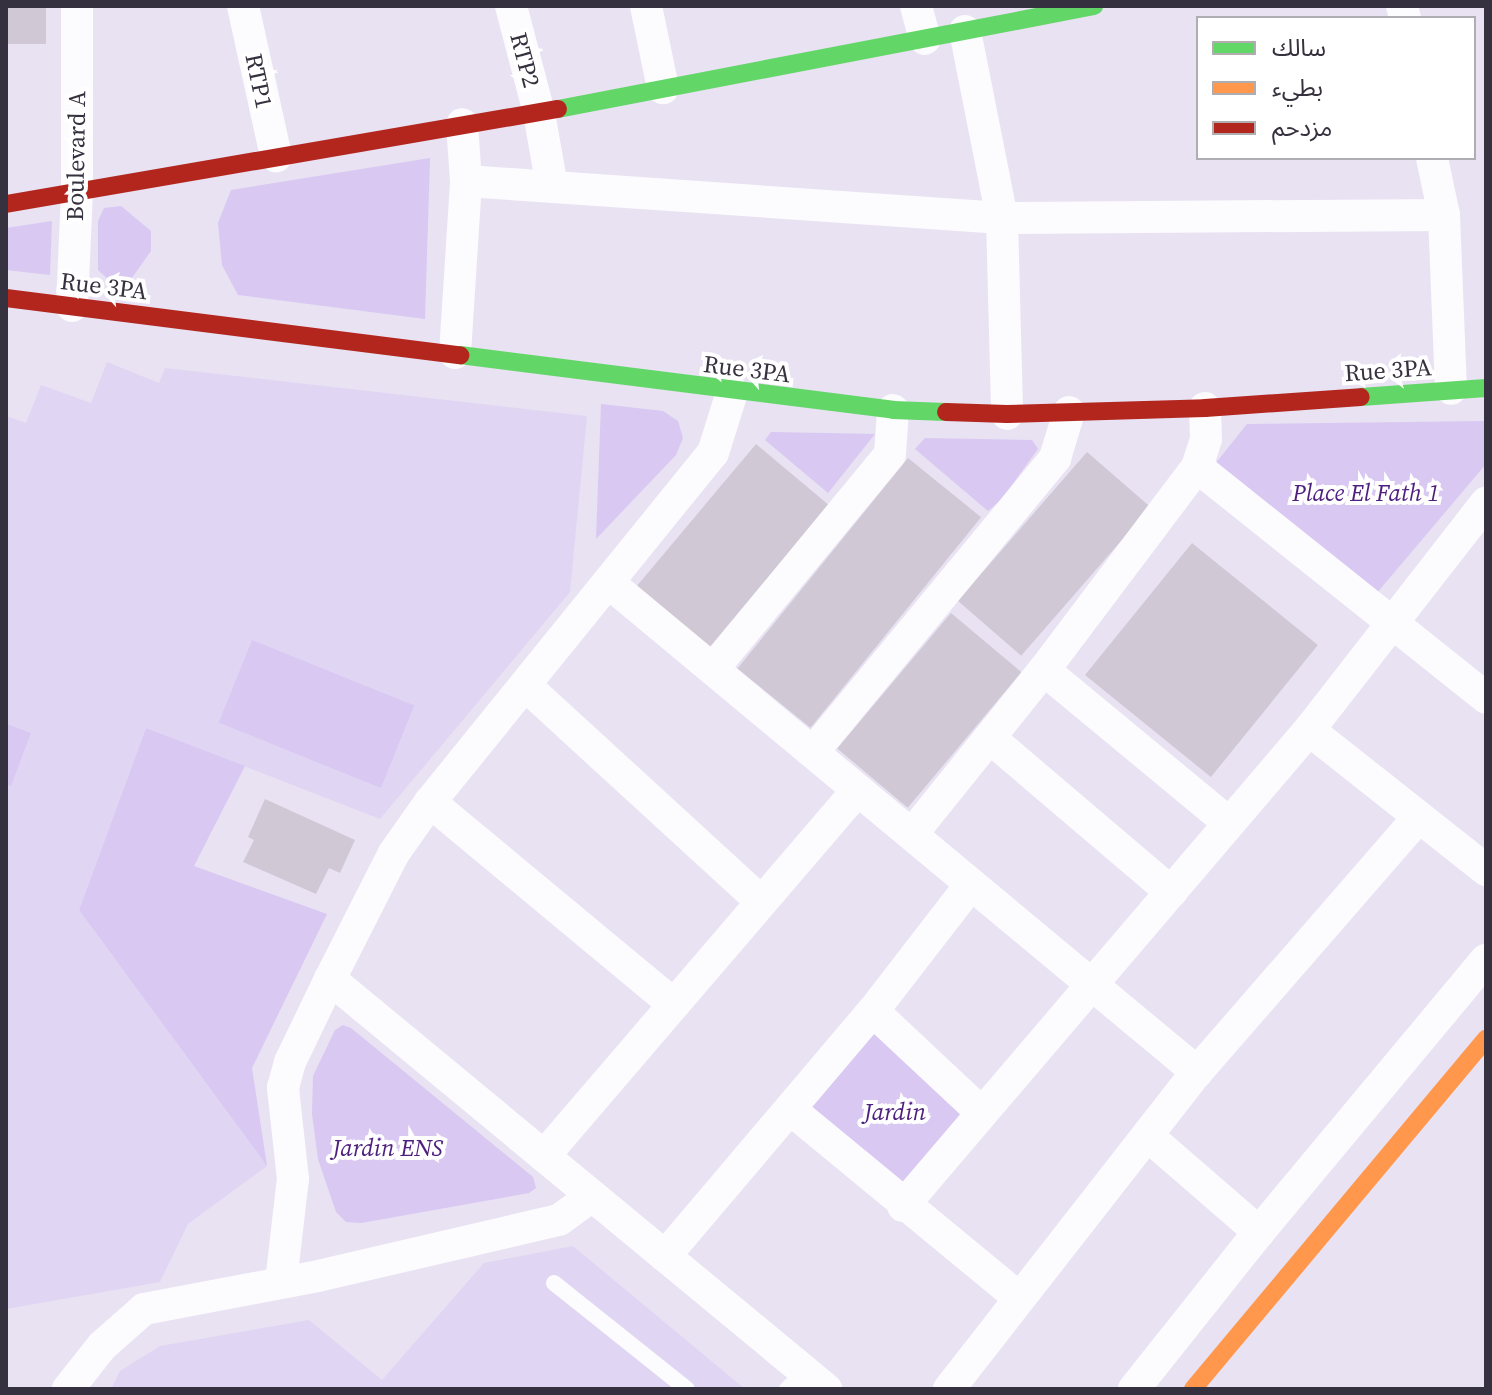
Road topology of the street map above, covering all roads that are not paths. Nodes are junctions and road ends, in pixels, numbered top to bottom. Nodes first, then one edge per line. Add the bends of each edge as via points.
1 (77, 6) edge
2 (245, 6) edge
3 (511, 6) edge
4 (646, 6) edge
5 (916, 6) edge
6 (1094, 6) edge
7 (1054, 9) edge
8 (965, 31) junction
9 (925, 39) junction
10 (663, 88) junction
11 (539, 113) junction
12 (462, 124) junction
13 (276, 156) junction
14 (1432, 160) edge
15 (466, 181) junction
16 (552, 187) junction
17 (77, 191) junction
18 (6, 204) edge
19 (1444, 215) junction
20 (1002, 218) junction
21 (6, 298) edge
22 (72, 306) junction
23 (455, 353) junction
24 (1486, 388) edge
25 (1451, 389) junction
26 (732, 392) junction
27 (1205, 408) junction
28 (893, 410) junction
29 (1069, 412) junction
30 (1007, 414) junction
31 (1197, 467) junction
32 (1486, 503) edge
33 (609, 583) junction
34 (1392, 622) junction
35 (713, 669) junction
36 (1044, 670) junction
37 (526, 686) junction
38 (1486, 698) edge
39 (1309, 730) junction
40 (990, 738) junction
41 (813, 752) junction
42 (858, 790) junction
43 (430, 802) junction
44 (1417, 819) junction
45 (1228, 822) junction
46 (912, 834) junction
47 (1486, 870) edge
48 (971, 884) junction
49 (1171, 892) junction
50 (761, 901) junction
51 (1486, 960) edge
52 (330, 979) junction
53 (1094, 986) junction
54 (673, 1004) junction
55 (873, 1011) junction
56 (1486, 1038) edge
57 (1197, 1072) junction
58 (790, 1109) junction
59 (982, 1113) junction
60 (1148, 1136) junction
61 (544, 1156) junction
62 (592, 1196) junction
63 (903, 1206) junction
64 (1259, 1232) junction
65 (665, 1256) junction
66 (281, 1282) junction
67 (554, 1283) dead end
68 (1019, 1298) junction
69 (806, 1383) edge
70 (68, 1389) edge
71 (687, 1389) edge
72 (949, 1389) edge
73 (1134, 1389) edge
74 (1193, 1389) edge

1 - 17 street, Boulevard A
2 - 13 street, RTP1
3 - 11 street, RTP2
4 - 10 street
5 - 9 street
6 - 7 street
7 - 8 street
8 - 9 street
8 - 20 street
9 - 10 street
10 - 11 street
11 - 12 street
11 - 16 street, RTP2
12 - 13 street
12 - 15 street
13 - 17 street
14 - 19 street
15 - 16 street
15 - 23 street
16 - 20 street
17 - 18 street
17 - 22 street, Boulevard A
19 - 20 street
19 - 25 street
20 - 30 street
21 - 22 street, Rue 3PA
22 - 23 street, Rue 3PA
23 - 26 street, Rue 3PA
24 - 25 street, Rue 3PA
25 - 27 street, Rue 3PA
26 - 28 street, Rue 3PA
26 - 33 street via 713,453
27 - 29 street, Rue 3PA
27 - 31 street via 1206,439
28 - 30 street, Rue 3PA
28 - 35 street via 890,454
29 - 30 street, Rue 3PA
29 - 41 street via 1055,458
31 - 34 street
31 - 36 street
32 - 34 street
33 - 35 street
33 - 37 street
34 - 38 street
34 - 39 street
35 - 41 street
36 - 40 street
36 - 45 street
37 - 43 street
37 - 50 street
39 - 44 street
39 - 45 street
40 - 46 street
40 - 49 street
41 - 42 street
42 - 46 street
42 - 50 street
43 - 52 street via 394,853
43 - 54 street
44 - 47 street
44 - 57 street
45 - 49 street
46 - 48 street
48 - 53 street
48 - 55 street
49 - 53 street
50 - 54 street
51 - 64 street
52 - 61 street
52 - 66 street via 283,1088 293,1179
53 - 57 street
53 - 59 street
54 - 61 street
55 - 58 street
55 - 59 street
56 - 74 street
57 - 60 street
58 - 63 street
58 - 65 street
59 - 63 street
60 - 64 street
60 - 68 street
61 - 62 street
62 - 65 street
62 - 66 street via 559,1220
63 - 68 street
64 - 73 street
65 - 69 street
66 - 70 street via 144,1309 102,1346
67 - 71 lane
68 - 72 street

